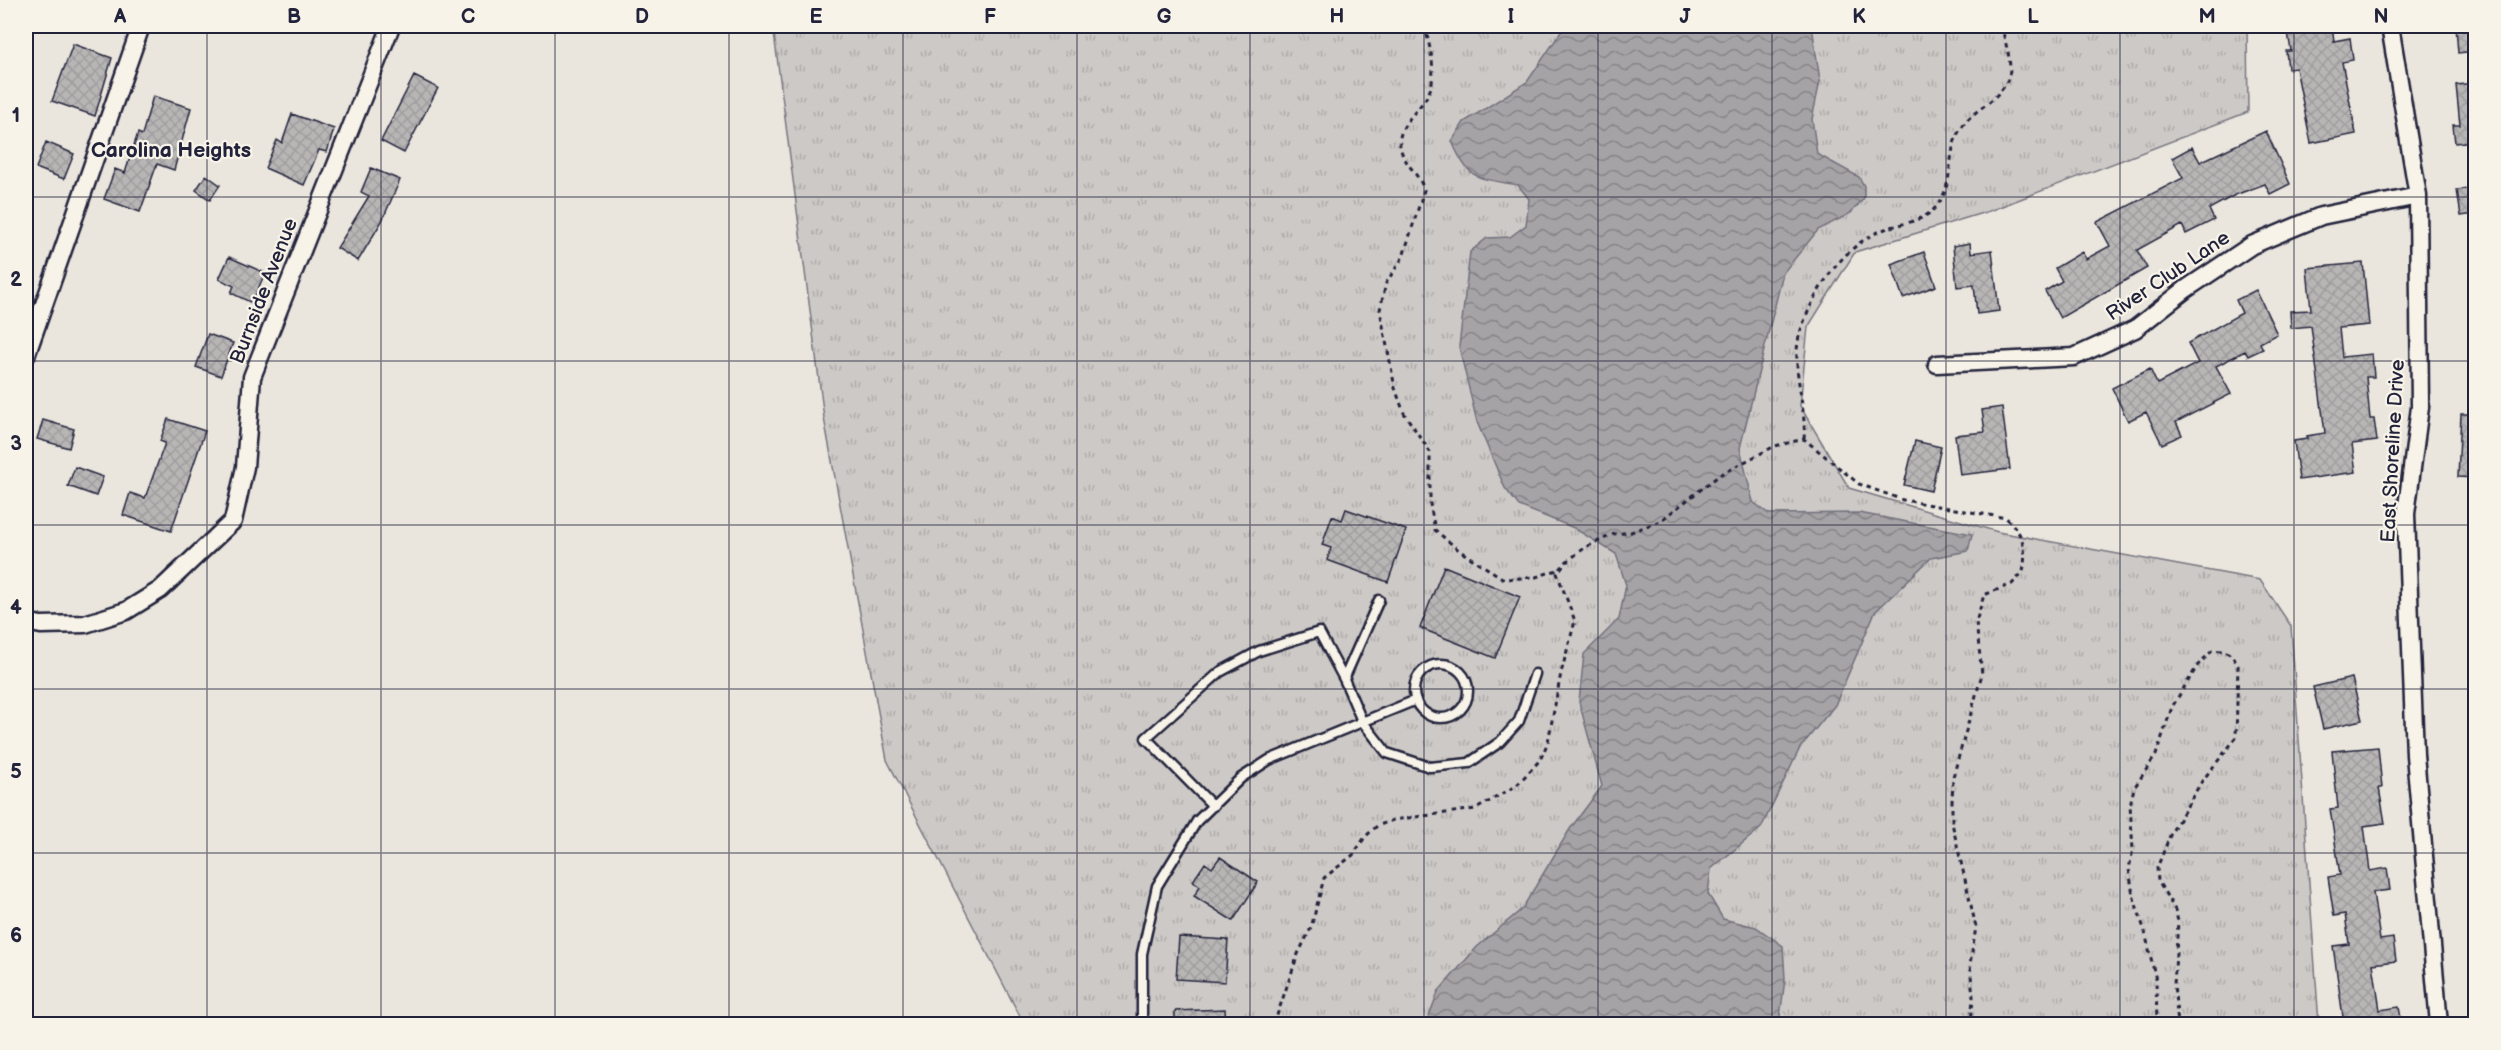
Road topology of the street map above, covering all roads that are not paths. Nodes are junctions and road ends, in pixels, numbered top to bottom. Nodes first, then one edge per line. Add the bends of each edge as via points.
1 (141, 26) edge
2 (391, 26) edge
3 (2390, 26) edge
4 (2418, 196) junction
5 (26, 356) edge
6 (1937, 364) dead end
7 (1379, 600) dead end
8 (26, 622) edge
9 (1535, 674) dead end
10 (1344, 679) junction
11 (1416, 700) junction
12 (1362, 721) junction
13 (1213, 806) junction
14 (1142, 1024) edge
15 (2439, 1024) edge

1 - 5 street
2 - 8 street, Burnside Avenue via 252,377 245,467 233,521 160,590 126,610 85,624
3 - 4 street, East Shoreline Drive
4 - 6 street, River Club Lane via 2321,216 2252,245 2135,329 2074,357
4 - 15 street, East Shoreline Drive via 2420,407 2406,514 2415,755
7 - 10 lane
9 - 12 lane via 1519,721 1500,742 1469,762 1430,767 1387,753
10 - 12 lane
10 - 13 lane via 1319,632 1259,651 1220,672 1146,738
11 - 11 lane via 1420,708 1435,717 1452,716 1467,696 1465,679 1453,666 1426,668 1416,682
11 - 12 lane
12 - 13 lane via 1269,760 1241,778
13 - 14 lane via 1197,821 1157,886 1142,954

